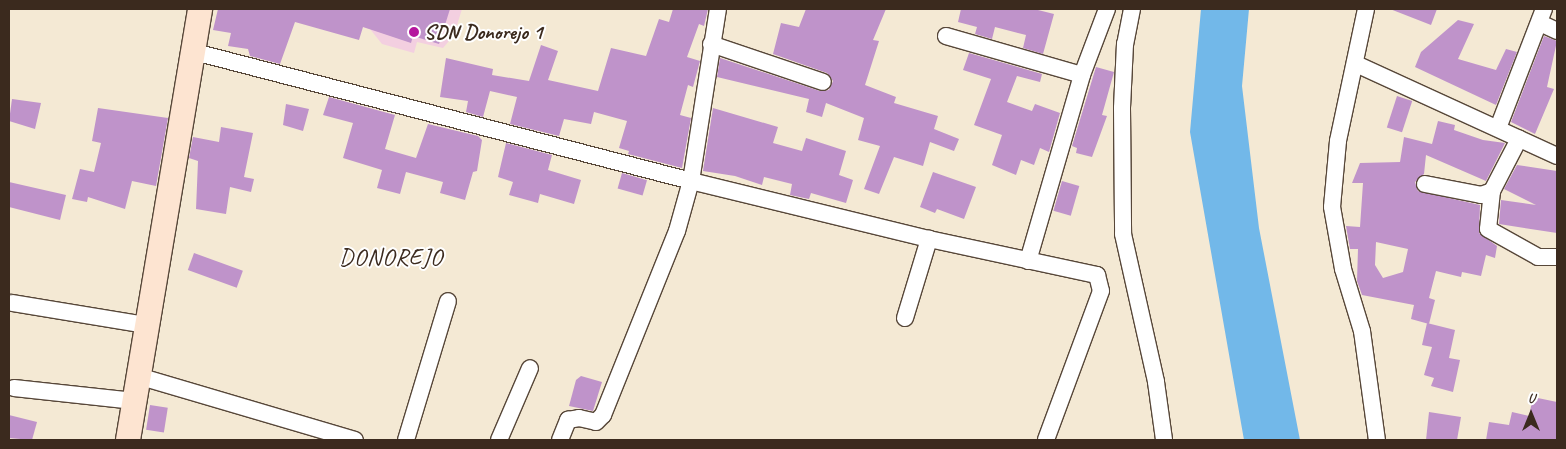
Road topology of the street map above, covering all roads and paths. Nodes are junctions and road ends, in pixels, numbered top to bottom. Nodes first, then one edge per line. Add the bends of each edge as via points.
1 (200, 9) edge
2 (718, 9) edge
3 (1107, 9) edge
4 (1132, 9) edge
5 (1366, 9) edge
6 (1542, 16) edge
7 (1557, 31) edge
8 (946, 36) dead end
9 (711, 44) junction
10 (191, 51) junction
11 (1356, 64) junction
12 (1082, 75) junction
13 (823, 82) dead end
14 (1498, 128) junction
15 (1519, 139) junction
16 (1557, 156) edge
17 (691, 181) junction
18 (1425, 184) dead end
19 (1492, 191) junction
20 (929, 240) junction
21 (1557, 257) edge
22 (1028, 261) junction
23 (448, 301) dead end
24 (12, 304) dead end
25 (905, 318) dead end
26 (146, 325) junction
27 (530, 368) dead end
28 (138, 376) junction
29 (14, 388) dead end
30 (134, 401) junction
31 (128, 440) edge
32 (355, 440) edge
33 (406, 440) edge
34 (499, 440) edge
35 (560, 440) edge
36 (1046, 440) edge
37 (1164, 440) edge
38 (1377, 440) edge

1 - 10 main road
2 - 9 street
3 - 12 street
4 - 37 street via 1125,44 1122,108 1123,234 1156,382
5 - 11 street
6 - 7 street
6 - 14 street
8 - 12 street
9 - 13 street
9 - 17 street
10 - 17 street
10 - 26 main road
11 - 14 street
11 - 38 street via 1338,141 1332,207 1343,269 1362,331
12 - 22 street
14 - 15 street
15 - 16 street
15 - 19 street
17 - 20 street
17 - 35 street via 677,231 603,415 596,422 579,418 568,420
18 - 19 street via 1481,195
19 - 21 street via 1488,229 1538,257
20 - 22 street
20 - 25 street
22 - 36 street via 1097,275 1101,291
23 - 33 street
24 - 26 street
26 - 28 main road
27 - 34 street
28 - 30 main road
28 - 32 street
29 - 30 street
30 - 31 main road

